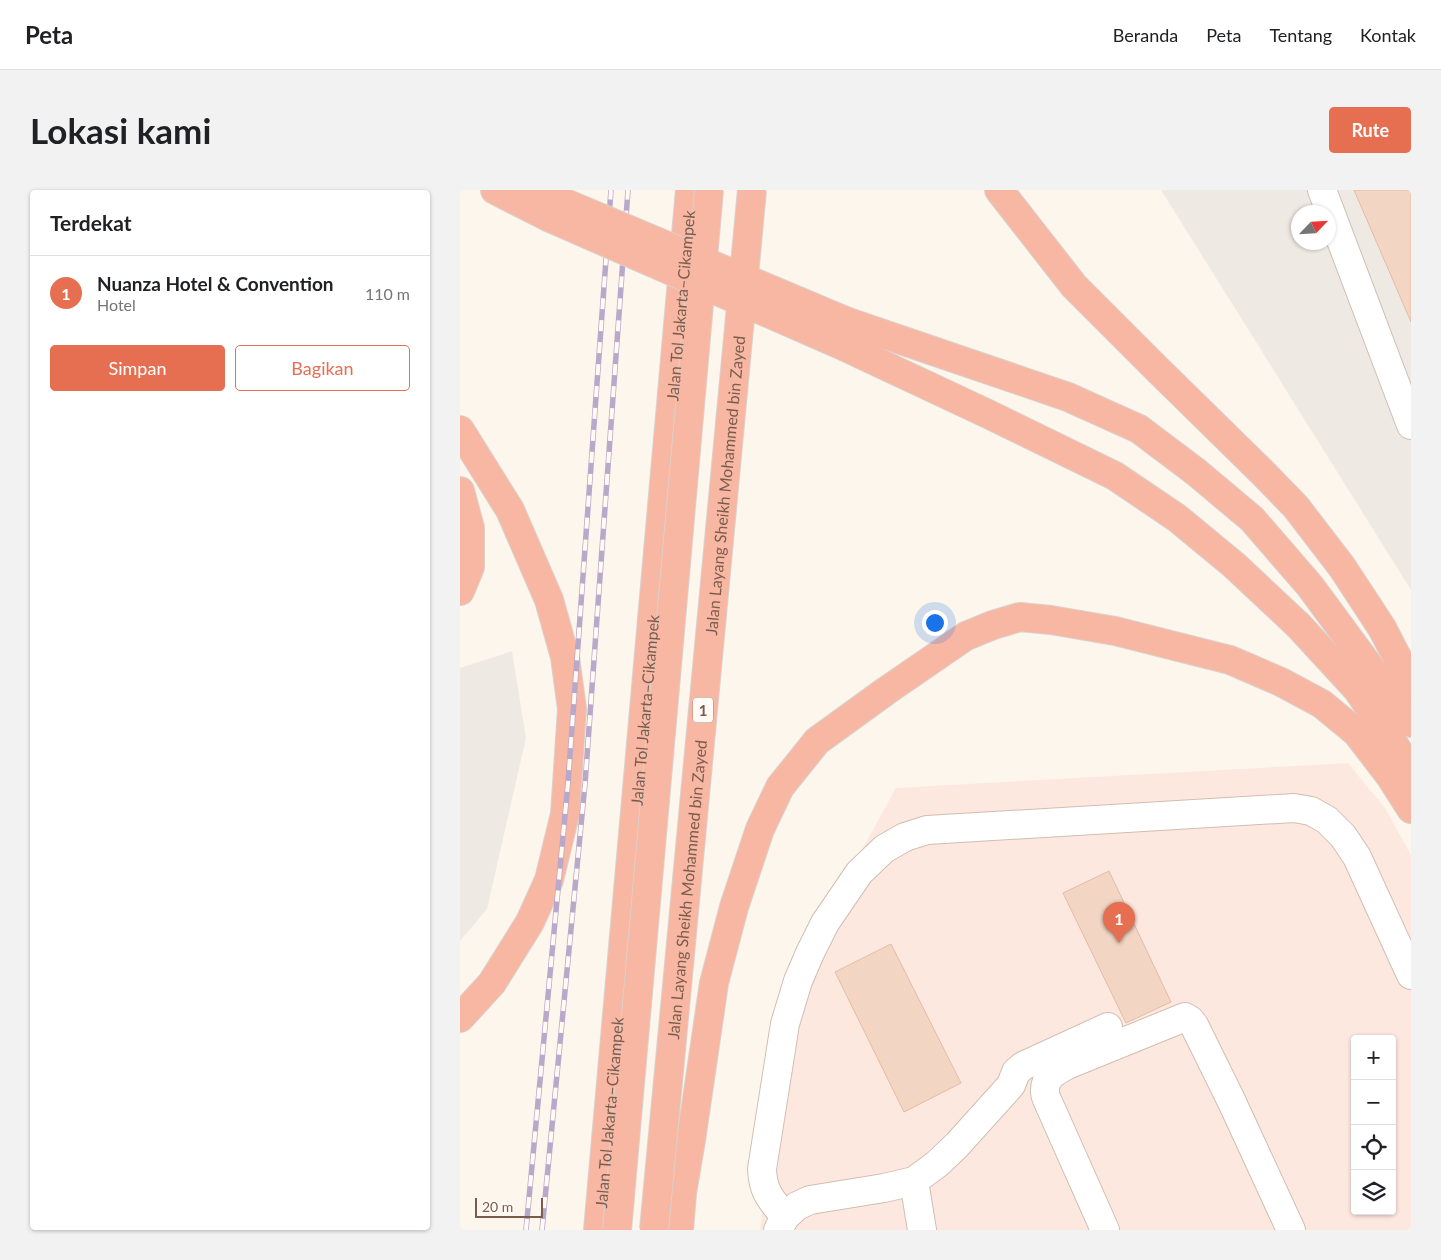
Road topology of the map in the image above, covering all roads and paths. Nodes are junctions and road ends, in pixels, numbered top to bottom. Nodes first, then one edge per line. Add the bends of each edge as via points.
1 (495, 190) edge
2 (690, 190) edge
3 (709, 190) edge
4 (752, 190) edge
5 (757, 190) edge
6 (999, 190) edge
7 (1322, 190) edge
8 (548, 202) edge
9 (844, 333) junction
10 (1411, 425) edge
11 (460, 430) edge
12 (460, 491) edge
13 (460, 591) edge
14 (1411, 684) edge
15 (1411, 723) edge
16 (1411, 770) edge
17 (1411, 809) edge
18 (1411, 975) edge
19 (460, 1018) edge
20 (1108, 1027) dead end
21 (1048, 1080) junction
22 (914, 1181) junction
23 (682, 1193) junction
24 (781, 1223) edge
25 (598, 1230) edge
26 (618, 1230) edge
27 (654, 1230) edge
28 (679, 1230) edge
29 (922, 1230) edge
30 (1105, 1230) edge
31 (1126, 1230) edge
32 (1291, 1230) edge

1 - 8 highway
2 - 25 highway, Jalan Tol Jakarta–Cikampek
3 - 26 highway, bridge
4 - 27 highway, Jalan Layang Sheikh Mohammed bin Zayed / 1, bridge
5 - 23 highway, 1 via 675,1105
6 - 14 highway via 1074,286 1296,507 1382,628
7 - 10 lane
8 - 9 highway, bridge
9 - 15 highway via 1068,397 1139,429 1252,519 1310,586
9 - 16 highway via 988,414 1115,476 1177,518 1234,565 1299,626 1356,689
11 - 19 highway via 510,510 549,600 565,657 572,708 566,814 549,880 530,922 492,983
12 - 13 highway via 470,528 470,567
17 - 23 highway via 1357,733 1322,704 1230,660 1115,630 1028,617 992,625 966,636 817,741 780,787 760,829 734,907 714,983
18 - 24 lane via 1357,857 1327,820 1311,811 1294,808 927,830 905,837 884,849 859,873 826,923 798,981 786,1024 762,1169 763,1184
20 - 22 lane via 1023,1066 1016,1072 1011,1085 957,1144
21 - 30 lane via 1044,1092
21 - 31 lane via 1058,1089
21 - 32 lane via 1067,1065 1187,1018 1194,1025 1231,1100
22 - 24 lane via 810,1200 797,1206
22 - 29 lane
23 - 28 highway, 1

